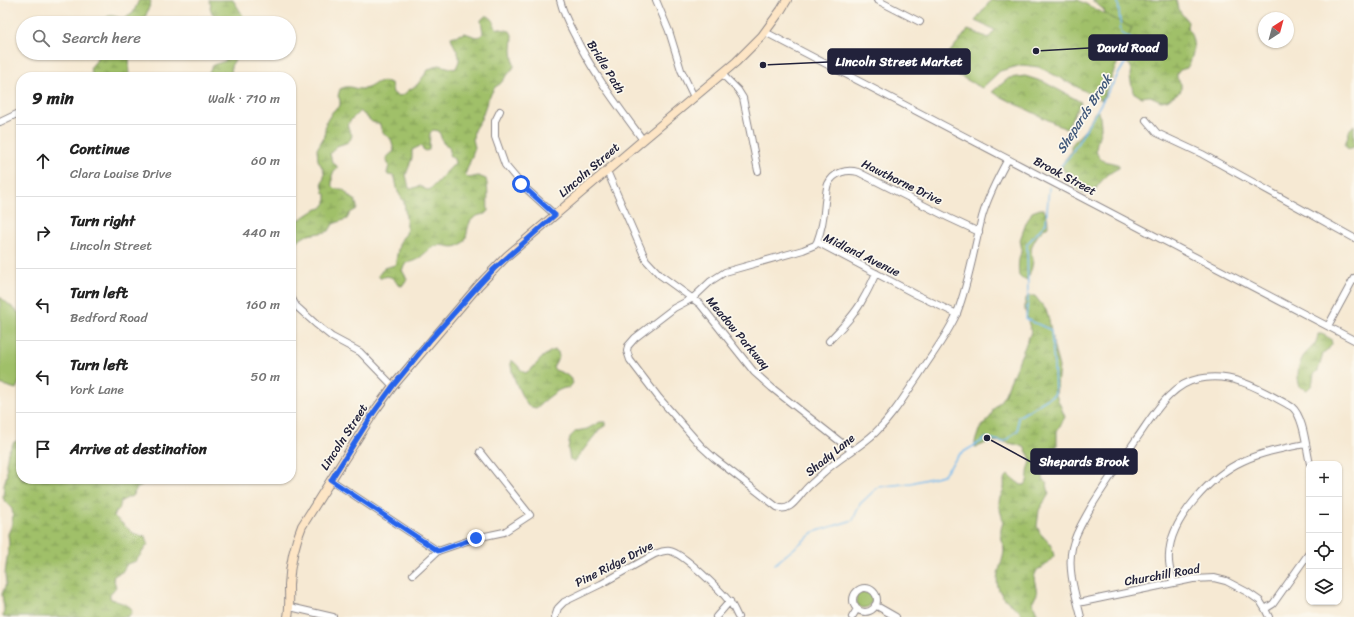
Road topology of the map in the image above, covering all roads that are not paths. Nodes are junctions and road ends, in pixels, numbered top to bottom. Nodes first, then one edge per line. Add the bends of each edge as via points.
1 (560, 0) edge
2 (656, 0) edge
3 (787, 0) edge
4 (877, 0) edge
5 (920, 22) dead end
6 (765, 32) junction
7 (722, 74) junction
8 (694, 97) junction
9 (500, 111) dead end
10 (16, 114) edge
11 (1146, 120) dead end
12 (0, 122) edge
13 (643, 140) junction
14 (1008, 159) junction
15 (607, 171) junction
16 (758, 171) dead end
17 (555, 215) junction
18 (979, 232) junction
19 (1354, 238) edge
20 (817, 242) junction
21 (876, 273) junction
22 (1354, 278) edge
23 (693, 298) junction
24 (296, 306) edge
25 (956, 314) junction
26 (1328, 326) junction
27 (829, 340) dead end
28 (1354, 340) edge
29 (393, 386) junction
30 (1305, 444) junction
31 (852, 451) junction
32 (480, 452) dead end
33 (1309, 461) edge
34 (331, 480) junction
35 (438, 551) junction
36 (1306, 557) edge
37 (413, 574) dead end
38 (1173, 582) junction
39 (730, 601) junction
40 (1078, 603) junction
41 (876, 605) junction
42 (290, 607) junction
43 (857, 609) junction
44 (1266, 609) junction
45 (288, 617) edge
46 (333, 617) edge
47 (555, 617) edge
48 (716, 617) edge
49 (738, 617) edge
50 (852, 617) edge
51 (896, 617) edge
52 (1081, 617) edge
53 (1269, 617) edge

1 - 13 street, Bridle Path via 583,53
2 - 8 street via 681,70
3 - 6 main road, Lincoln Street
4 - 5 street
6 - 7 main road, Lincoln Street
6 - 14 street, Brook Street
7 - 8 main road, Lincoln Street
7 - 16 street via 743,98
8 - 13 main road, Lincoln Street
9 - 17 street via 495,122 495,137 505,165 521,184
10 - 12 street
11 - 19 street via 1157,133 1202,154
13 - 15 main road, Lincoln Street
14 - 18 street, Shady Lane via 991,192
14 - 26 street, Brook Street
15 - 17 main road, Lincoln Street
15 - 23 street, Meadow Parkway via 646,260 660,275
17 - 29 main road, Lincoln Street via 479,285
18 - 20 street, Hawthorne Drive via 851,170 833,176 828,184 822,230
18 - 25 street, Shady Lane
20 - 21 street, Midland Avenue
20 - 23 street, Midland Avenue via 803,250 725,272
21 - 25 street, Midland Avenue
21 - 27 street via 857,309
22 - 26 street
23 - 31 street, Meadow Parkway via 754,372
23 - 31 street, Shady Lane via 674,308 641,334 628,346 627,351 630,360 659,398 702,447 780,508 793,505 830,466
24 - 29 street via 332,336 360,352
25 - 31 street, Shady Lane via 941,342 887,421
26 - 28 street, Brook Street
29 - 34 main road, Lincoln Street
30 - 33 street
30 - 38 street via 1244,460 1224,472 1204,489 1182,519 1171,541 1169,562
30 - 40 street via 1298,414 1292,407 1240,381 1207,377 1181,386 1170,394 1156,411 1106,483 1074,539 1070,556
32 - 35 street via 530,515 504,532
34 - 35 street
34 - 42 main road, Lincoln Street via 297,538 291,564
35 - 37 street
36 - 44 street via 1273,604
38 - 40 street, Churchill Road
38 - 44 street, Churchill Road via 1204,578 1226,581 1260,601
39 - 47 street, Pine Ridge Drive via 682,557 671,551 662,551 564,602 558,608
39 - 48 street
39 - 49 street, Pine Ridge Drive
40 - 52 street
41 - 43 street via 869,611
41 - 43 street via 875,594 864,588 853,598
41 - 51 street
42 - 45 main road, Lincoln Street
42 - 46 street
43 - 50 street
44 - 53 street

